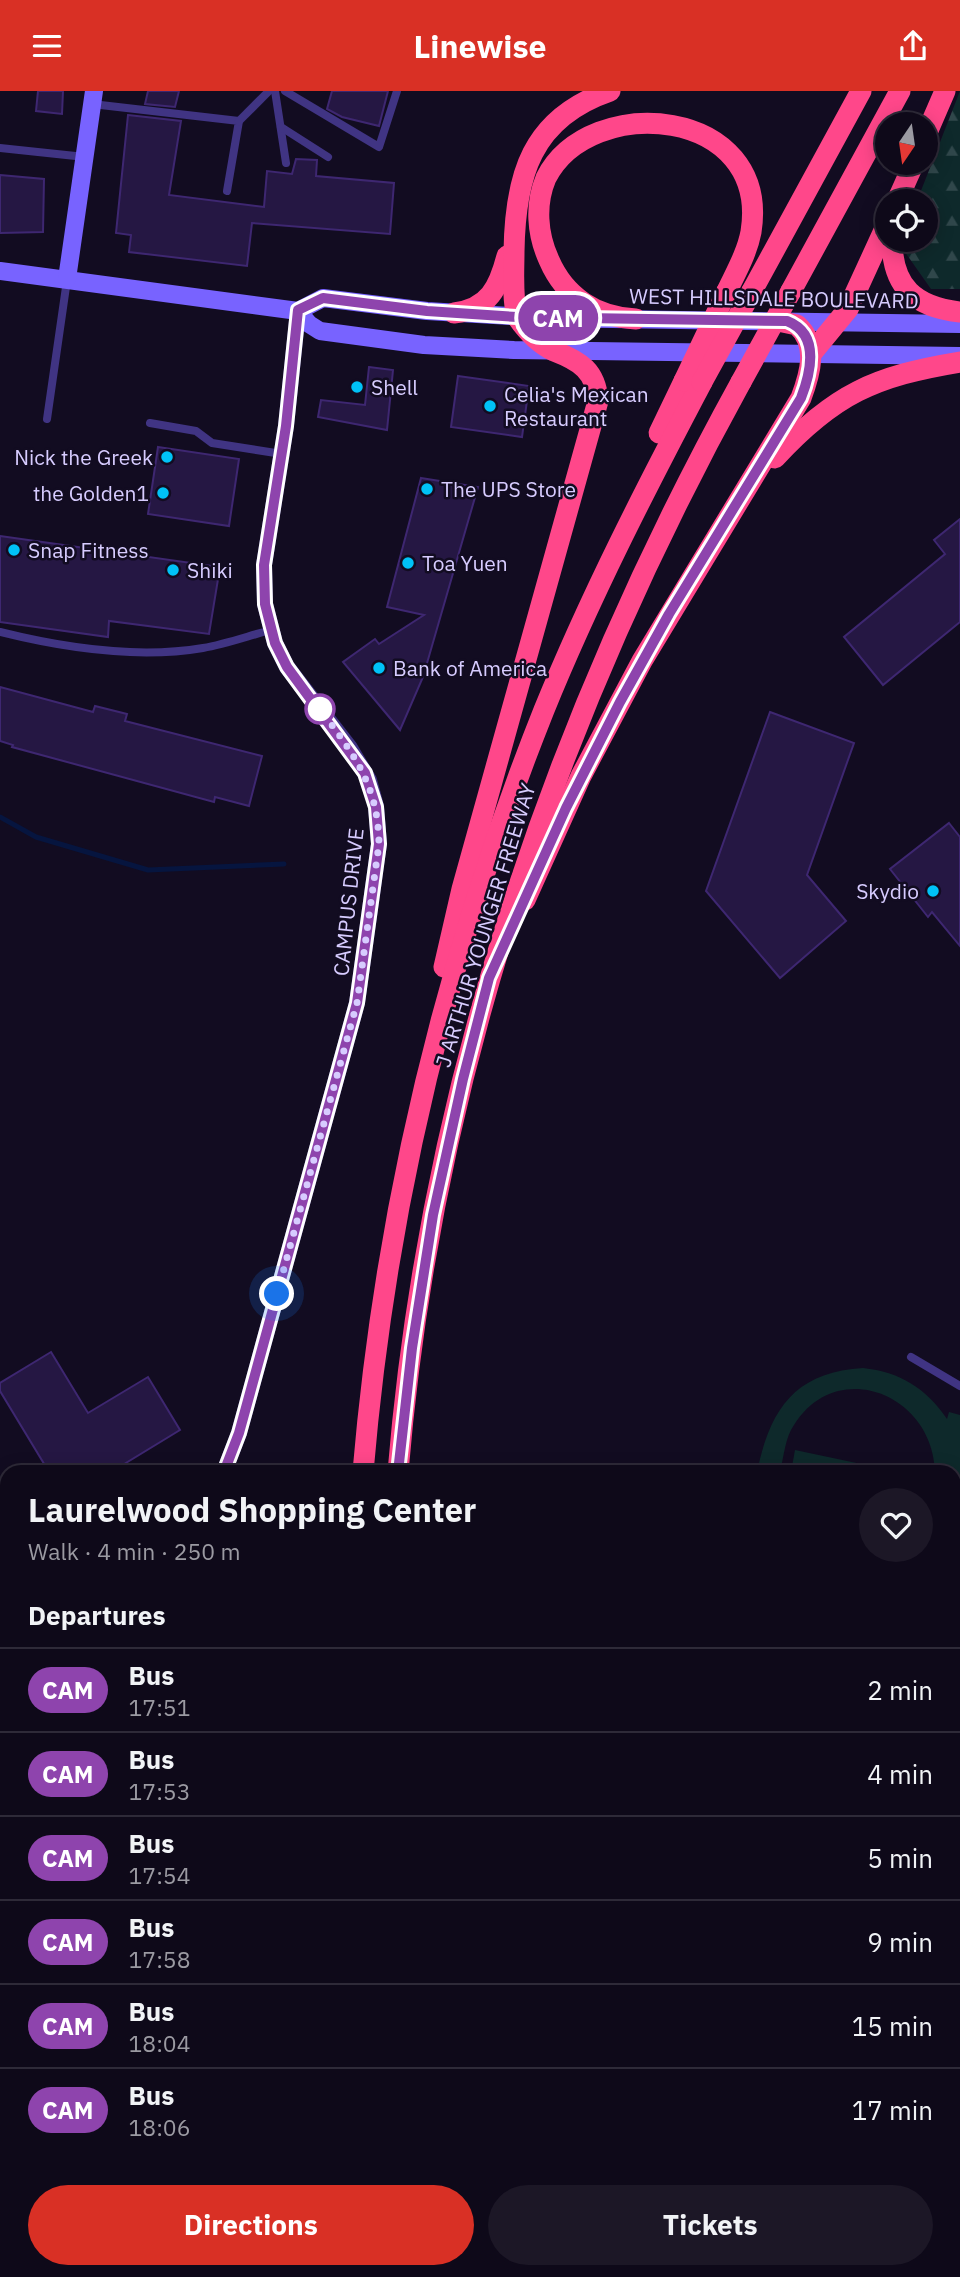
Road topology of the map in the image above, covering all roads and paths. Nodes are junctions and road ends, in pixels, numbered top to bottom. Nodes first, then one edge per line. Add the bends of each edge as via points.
1 (269, 91) edge
2 (275, 91) edge
3 (285, 91) edge
4 (397, 91) edge
5 (610, 91) edge
6 (861, 91) edge
7 (900, 91) edge
8 (945, 91) edge
9 (93, 98) edge
10 (936, 112) edge
11 (239, 121) junction
12 (281, 127) junction
13 (0, 148) edge
14 (85, 157) junction
15 (328, 157) dead end
16 (286, 163) dead end
17 (228, 191) dead end
18 (515, 223) junction
19 (875, 249) edge
20 (893, 252) edge
21 (0, 271) edge
22 (67, 279) junction
23 (298, 310) junction
24 (960, 312) edge
25 (454, 313) junction
26 (517, 317) junction
27 (636, 319) junction
28 (778, 321) junction
29 (840, 322) junction
30 (960, 324) edge
31 (555, 351) junction
32 (811, 354) junction
33 (960, 356) edge
34 (960, 362) edge
35 (693, 382) junction
36 (47, 419) dead end
37 (150, 422) dead end
38 (282, 454) junction
39 (741, 496) junction
40 (271, 630) junction
41 (0, 632) edge
42 (489, 978) junction
43 (426, 1083) junction
44 (911, 1357) dead end
45 (960, 1387) edge
46 (227, 1465) edge
47 (364, 1465) edge
48 (399, 1465) edge

1 - 11 lane
2 - 12 lane
3 - 4 lane via 379,147
5 - 18 highway via 564,114 540,140 521,180
6 - 35 highway, J ARTHUR YOUNGER FREEWAY, bridge via 752,291
7 - 42 highway, J ARTHUR YOUNGER FREEWAY, bridge via 667,522 593,682 542,814
8 - 10 highway
9 - 11 lane
9 - 14 main road
11 - 17 lane
12 - 15 lane
12 - 16 lane
13 - 14 lane
14 - 22 main road
18 - 25 highway via 492,297 476,309
18 - 26 highway
19 - 29 highway
20 - 24 highway via 895,267 910,293 935,308
21 - 22 main road, WEST HILLSDALE BOULEVARD
22 - 23 main road, WEST HILLSDALE BOULEVARD
22 - 36 lane
23 - 25 main road, WEST HILLSDALE BOULEVARD via 323,298
23 - 31 main road, WEST HILLSDALE BOULEVARD via 314,328 335,333 442,346
23 - 38 street, CAMPUS DRIVE
25 - 26 main road, WEST HILLSDALE BOULEVARD
26 - 27 main road, WEST HILLSDALE BOULEVARD
26 - 31 highway via 535,338
27 - 28 main road, WEST HILLSDALE BOULEVARD
27 - 35 highway, bridge via 607,315 571,294 550,264 539,225 543,186 559,153 586,127 618,113 650,109 685,116 715,135 739,165 750,194 751,230 745,252
28 - 29 main road, WEST HILLSDALE BOULEVARD
28 - 32 highway via 801,329
29 - 30 main road, WEST HILLSDALE BOULEVARD
29 - 32 highway
31 - 32 main road, WEST HILLSDALE BOULEVARD
31 - 43 highway via 577,360 590,372 597,410 462,889
32 - 33 main road, WEST HILLSDALE BOULEVARD
32 - 39 highway via 801,398
34 - 39 highway via 891,377 843,398 809,423
35 - 43 highway, J ARTHUR YOUNGER FREEWAY via 544,711 503,822
37 - 38 lane via 196,431 212,443
38 - 40 street, CAMPUS DRIVE via 264,565 263,592
39 - 42 highway via 660,629 597,745
40 - 41 lane via 203,648 143,652 78,647
40 - 46 street, CAMPUS DRIVE via 287,667 365,773 376,807 379,844 357,1003
42 - 48 highway, J ARTHUR YOUNGER FREEWAY via 431,1225
43 - 47 highway, J ARTHUR YOUNGER FREEWAY via 385,1292
44 - 45 lane

